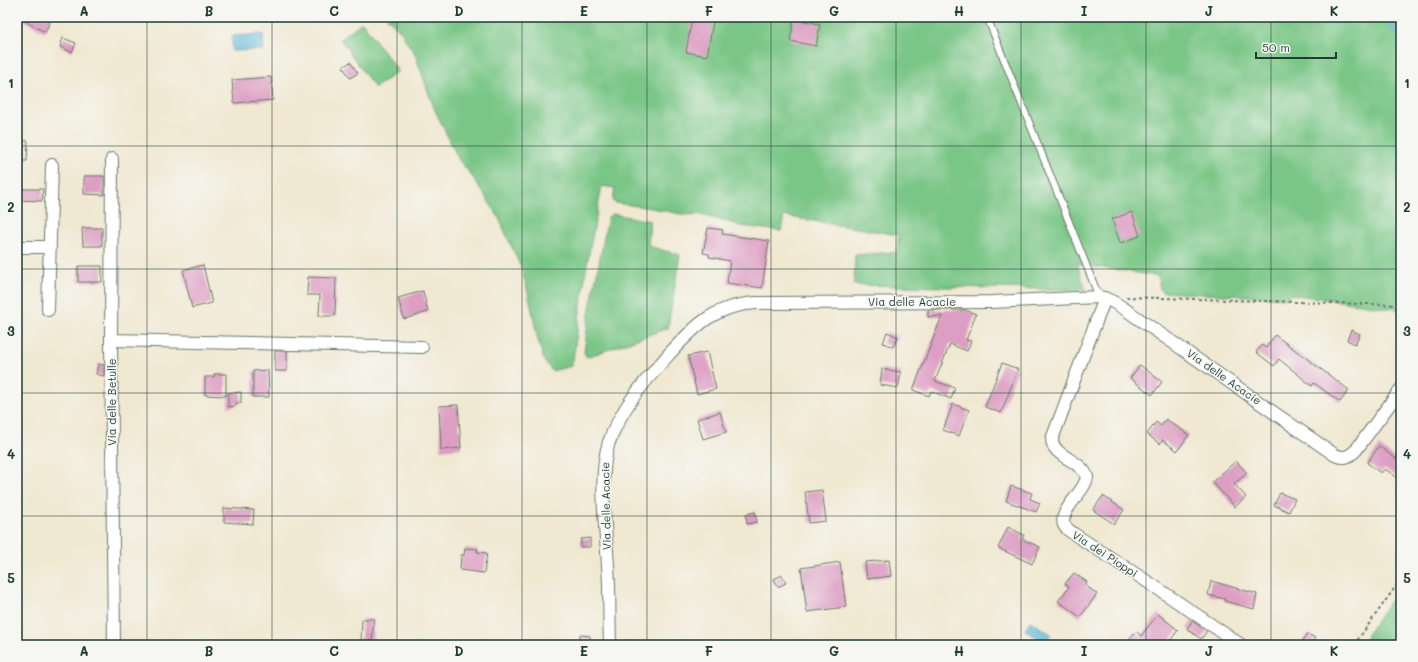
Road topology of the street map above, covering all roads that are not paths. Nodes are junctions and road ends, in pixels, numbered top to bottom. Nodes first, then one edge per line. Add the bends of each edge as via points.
1 (987, 17) edge
2 (112, 159) dead end
3 (52, 165) dead end
4 (17, 247) edge
5 (49, 247) junction
6 (1102, 298) junction
7 (48, 310) dead end
8 (111, 340) junction
9 (422, 347) dead end
10 (1401, 389) edge
11 (114, 645) edge
12 (610, 645) edge
13 (1241, 645) edge

1 - 6 lane
2 - 8 street, Via delle Betulle
3 - 5 street
4 - 5 street
5 - 7 street
6 - 10 street, Via delle Acacie via 1116,303 1340,457 1349,456 1356,450
6 - 12 street, Via delle Acacie via 992,302 753,303 722,310 703,321 685,336 635,394 608,446 604,488
6 - 13 street, Via dei Pioppi via 1052,439 1055,449 1082,469 1086,477 1084,485 1063,519 1064,525
8 - 9 street
8 - 11 street, Via delle Betulle

